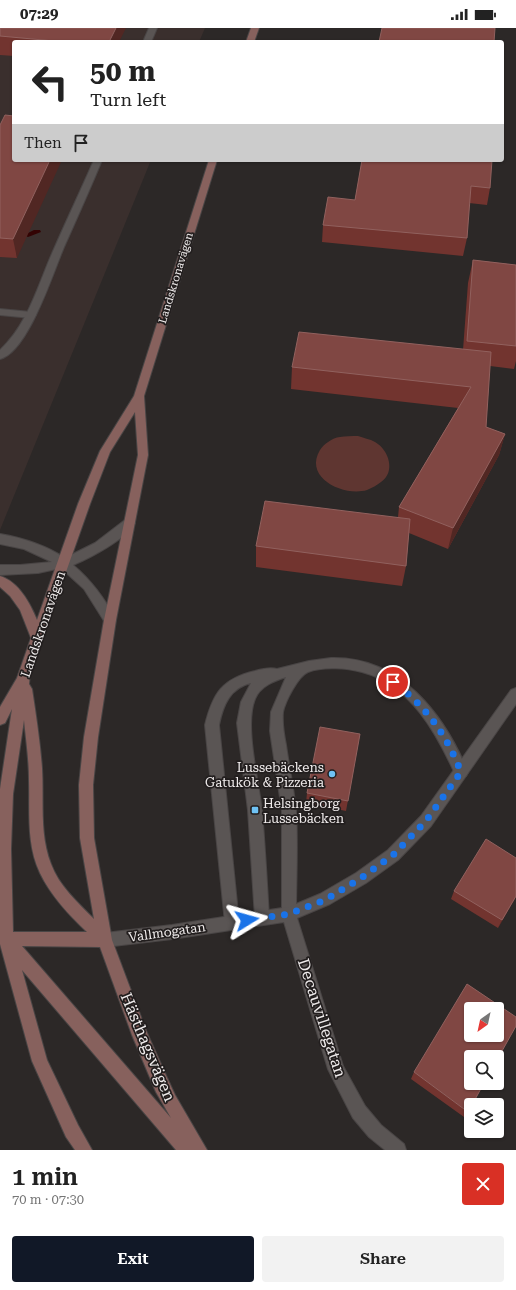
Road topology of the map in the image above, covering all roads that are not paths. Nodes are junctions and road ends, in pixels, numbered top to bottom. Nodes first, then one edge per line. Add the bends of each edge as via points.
1 (153, 28) edge
2 (254, 28) edge
3 (148, 40) edge
4 (251, 40) edge
5 (97, 162) edge
6 (212, 162) edge
7 (0, 312) edge
8 (31, 315) junction
9 (0, 356) edge
10 (139, 396) junction
11 (129, 523) junction
12 (0, 539) edge
13 (64, 563) junction
14 (0, 570) edge
15 (0, 581) edge
16 (110, 620) junction
17 (37, 639) junction
18 (303, 668) junction
19 (24, 674) junction
20 (516, 694) edge
21 (0, 719) edge
22 (461, 772) junction
23 (289, 914) junction
24 (262, 918) junction
25 (232, 923) junction
26 (2, 939) edge
27 (105, 940) junction
28 (84, 1150) edge
29 (187, 1150) edge
30 (199, 1150) edge
31 (398, 1150) edge

1 - 3 street
2 - 4 main road
5 - 8 street
6 - 10 main road, Landskronavägen
7 - 8 street
8 - 9 street via 22,332
10 - 11 main road, Landskronavägen via 143,455
10 - 13 main road, Landskronavägen via 105,451
11 - 13 street via 109,541 88,554
11 - 16 main road, Landskronavägen
12 - 13 street via 34,546
13 - 14 street via 37,569
13 - 16 street via 88,586
13 - 17 main road, Landskronavägen
15 - 17 main road via 23,604 32,618
16 - 27 main road, Landskronavägen via 91,736 86,785 87,838
17 - 19 main road, Landskronavägen
18 - 22 street via 338,663 359,666 377,672 393,682 410,694 426,711 453,752
18 - 23 street, Decauvillegatan via 289,683 278,712 278,731 289,811
18 - 24 street via 276,675 259,684 249,696 245,709 244,723 255,810
18 - 25 street via 254,676 236,682 220,698 215,710 212,725 213,742
19 - 21 main road
19 - 26 main road, Landskronavägen via 6,794
19 - 27 main road via 35,764 38,843 43,861 52,881 75,910
20 - 22 street, Vallmogatan
22 - 23 street, Vallmogatan via 426,821 393,855 325,900
23 - 24 street, Vallmogatan
23 - 31 street, Decauvillegatan via 336,1069 359,1112 375,1131
24 - 25 street, Vallmogatan
25 - 27 street, Vallmogatan
26 - 27 main road
26 - 28 main road via 40,1061 72,1131
26 - 29 main road
27 - 30 main road, Hästhagsvägen via 162,1086

